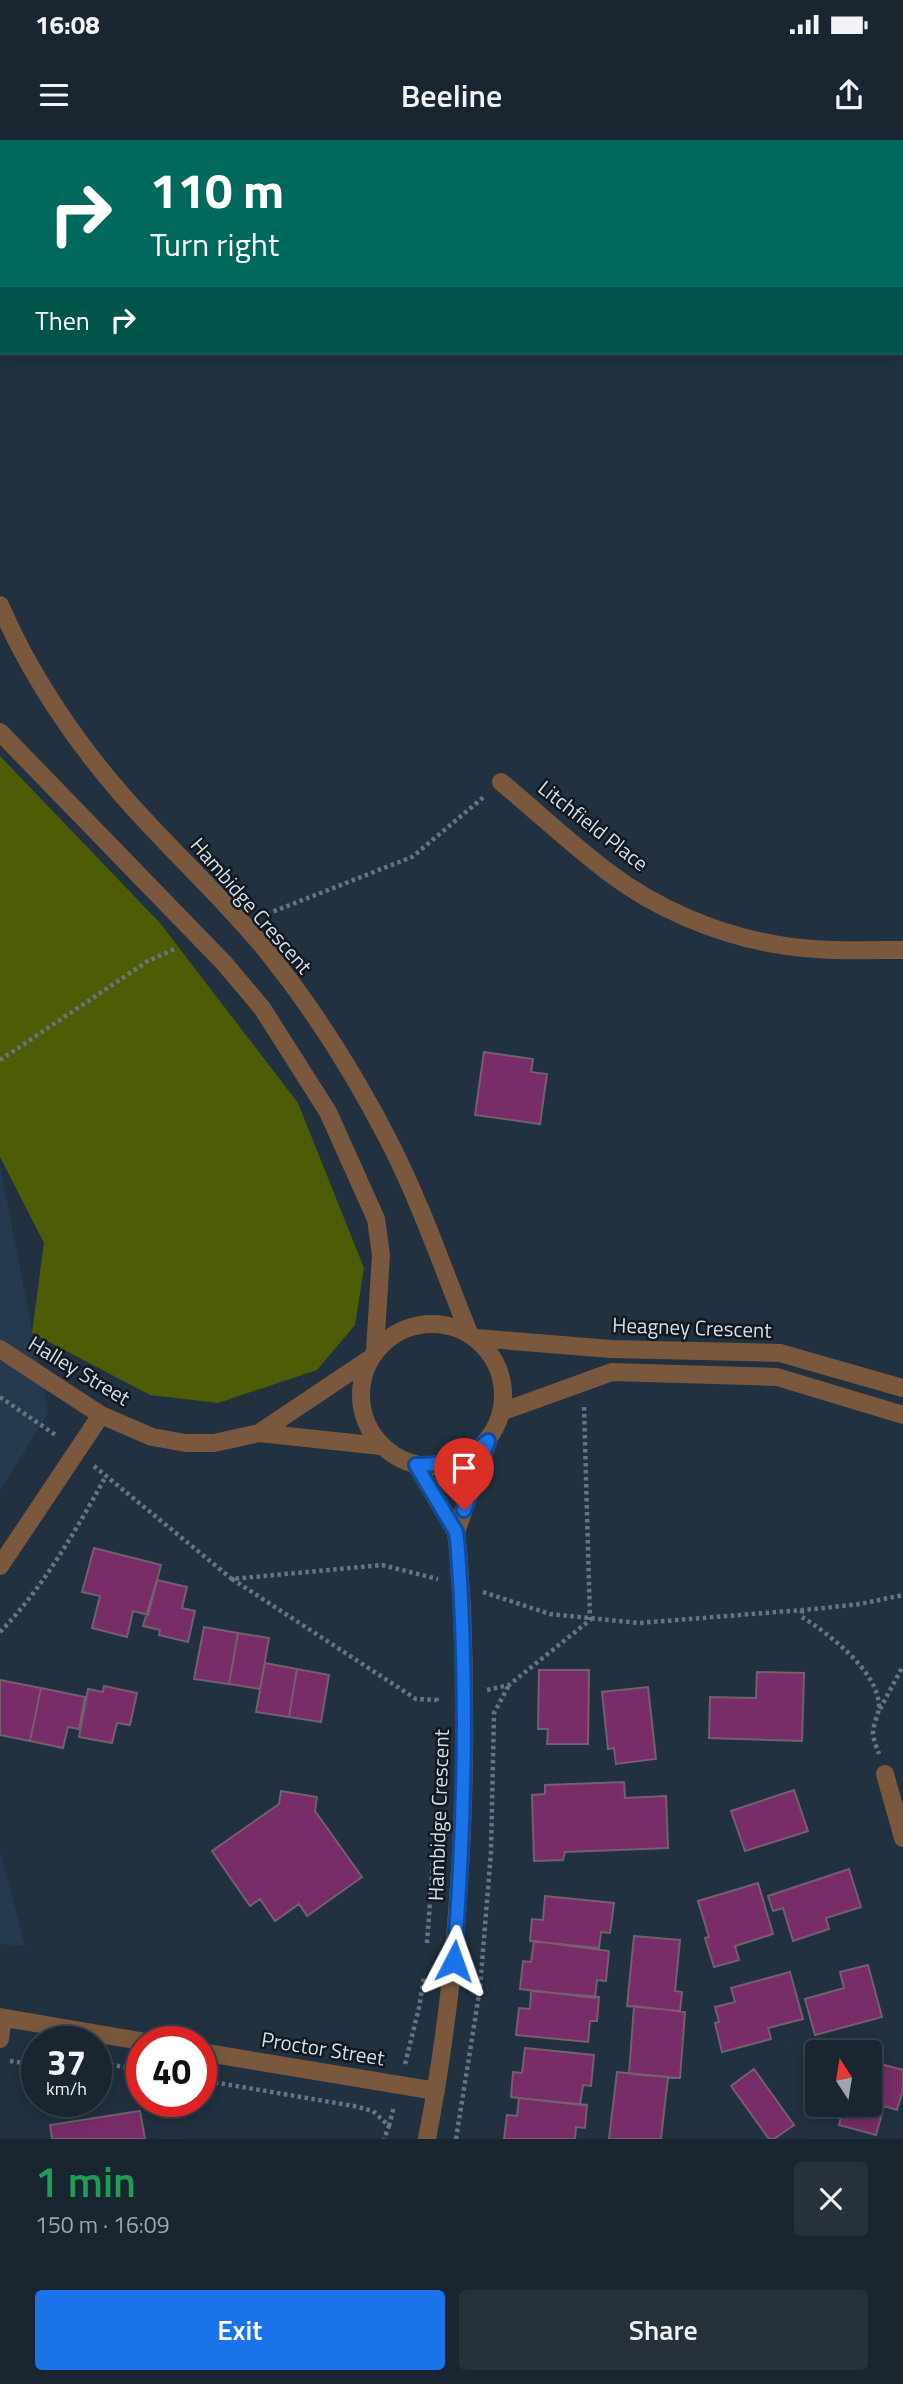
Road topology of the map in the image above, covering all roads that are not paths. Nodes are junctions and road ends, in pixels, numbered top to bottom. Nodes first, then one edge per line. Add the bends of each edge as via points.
1 (0, 605) edge
2 (0, 732) edge
3 (501, 782) dead end
4 (903, 950) edge
5 (472, 1336) junction
6 (0, 1349) edge
7 (677, 1351) junction
8 (372, 1355) junction
9 (677, 1374) junction
10 (903, 1388) edge
11 (501, 1412) junction
12 (101, 1415) junction
13 (903, 1415) edge
14 (259, 1433) junction
15 (488, 1441) junction
16 (381, 1446) junction
17 (416, 1465) junction
18 (457, 1541) junction
19 (0, 1566) edge
20 (885, 1774) road end
21 (903, 1838) edge
22 (2, 2018) edge
23 (0, 2039) edge
24 (126, 2039) edge
25 (217, 2055) edge
26 (436, 2091) junction
27 (427, 2139) edge

1 - 5 street, Hambidge Crescent via 33,669 90,755 269,954 335,1047 397,1157
2 - 8 street via 224,963 262,1008 328,1112 376,1219 381,1255
3 - 4 street, Litchfield Place via 609,873 706,925 774,944
5 - 7 street, Heagney Crescent
5 - 8 street via 445,1324 419,1324 394,1333
5 - 11 street via 494,1359 499,1372
6 - 12 street, Halley Street
7 - 9 street
7 - 10 street, Heagney Crescent via 780,1353
8 - 14 street, Halley Street
8 - 16 street via 360,1390 365,1420
9 - 11 street via 612,1372
9 - 13 street via 777,1377
11 - 15 street
12 - 14 street, Halley Street via 152,1437 186,1443 214,1443
12 - 19 street
14 - 16 street, Halley Street
15 - 17 street via 470,1455 444,1465
15 - 18 street, Hambidge Crescent
16 - 17 street
17 - 18 street, Hambidge Crescent
18 - 26 street, Hambidge Crescent, bridge via 466,1694 464,1830 454,1961
20 - 21 street
22 - 23 street
22 - 24 street
25 - 26 street, Proctor Street
26 - 27 street, Hambidge Crescent

